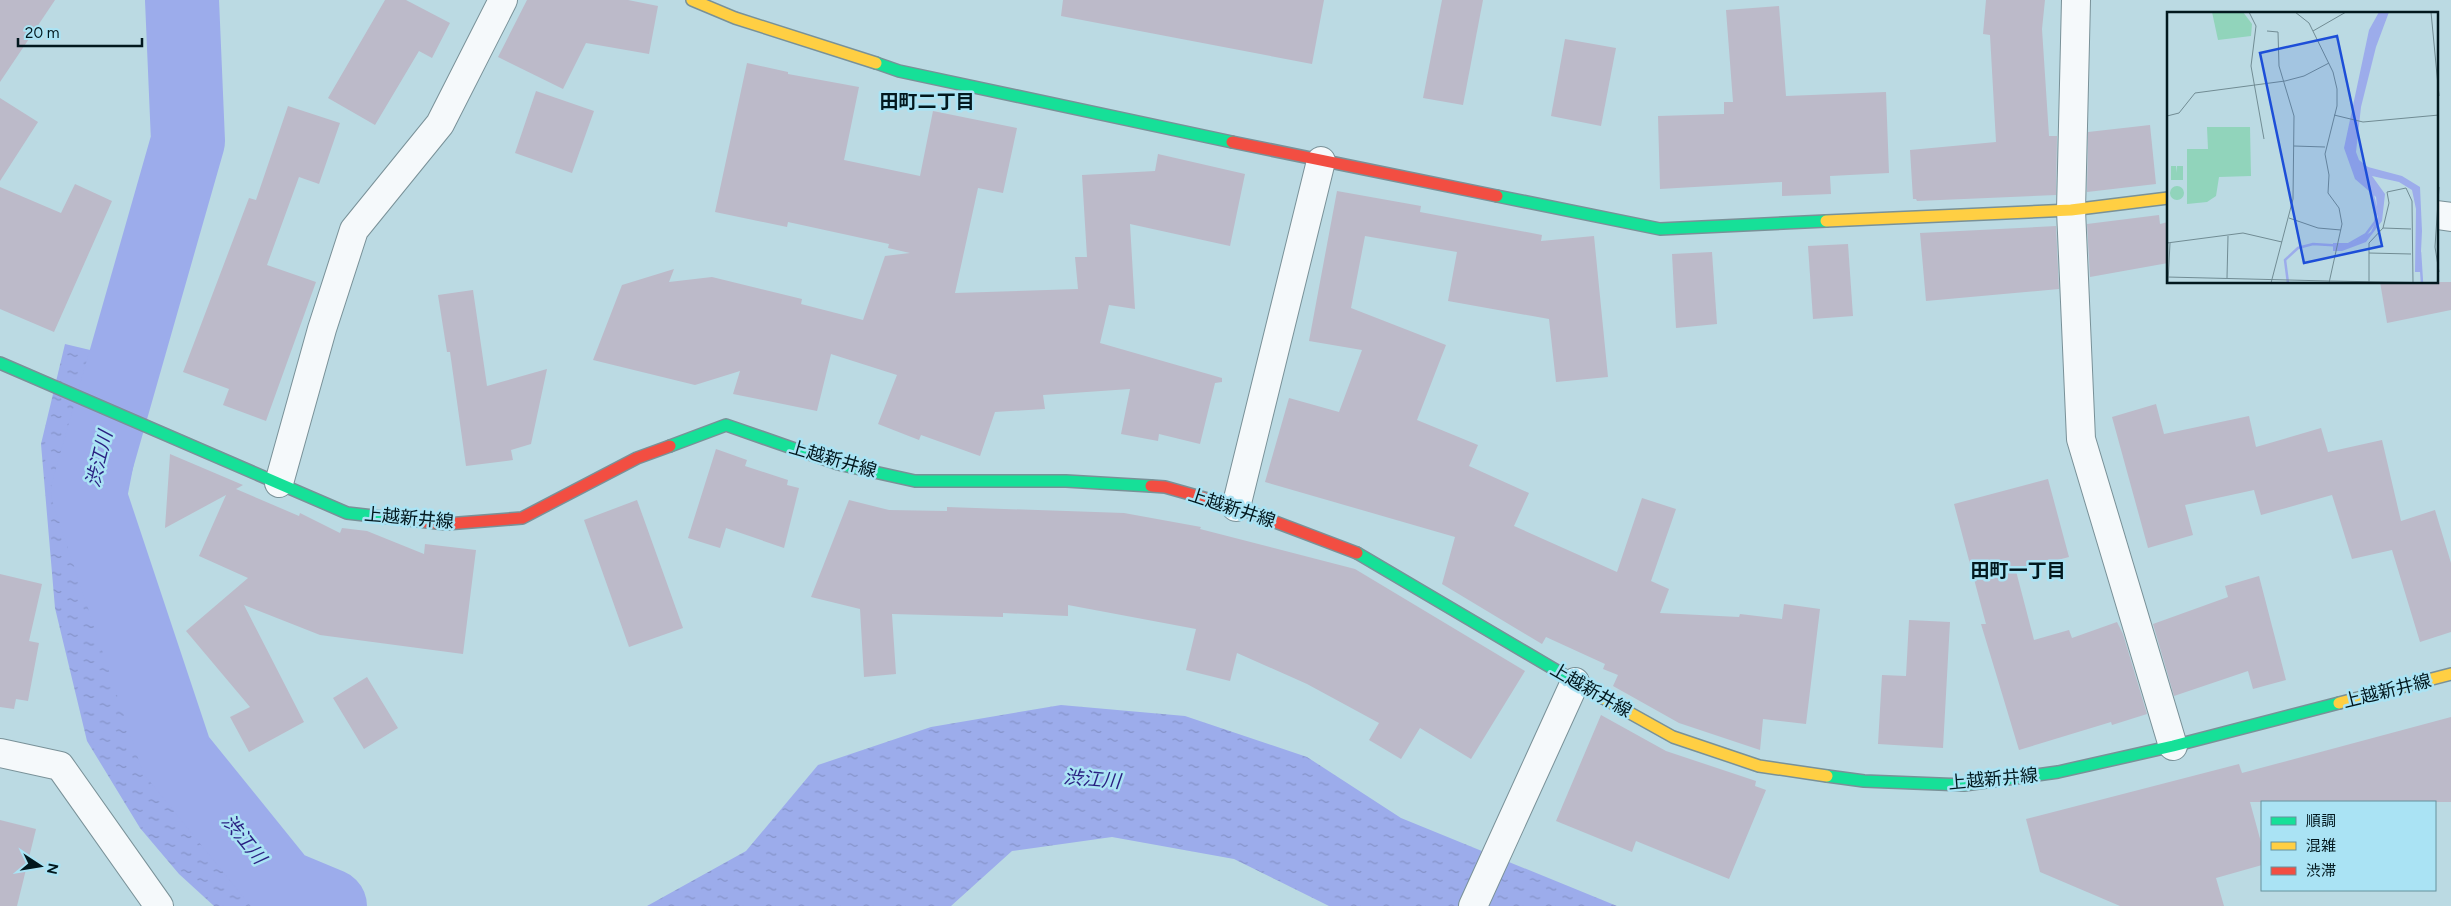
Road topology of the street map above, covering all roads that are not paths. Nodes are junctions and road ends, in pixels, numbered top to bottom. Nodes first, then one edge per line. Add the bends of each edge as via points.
1 (503, 0) edge
2 (692, 0) edge
3 (2076, 0) edge
4 (1321, 161) junction
5 (2167, 198) edge
6 (2071, 210) junction
7 (2438, 215) edge
8 (2451, 217) edge
9 (0, 363) edge
10 (278, 483) junction
11 (1236, 506) junction
12 (2451, 674) edge
13 (1574, 682) junction
14 (2173, 746) junction
15 (0, 753) edge
16 (159, 906) edge
17 (1473, 906) edge

1 - 10 street via 440,124 354,230
2 - 4 main road via 735,18 899,71
3 - 6 street
4 - 6 main road via 1660,229
4 - 11 street
5 - 6 main road
6 - 14 street via 2081,439
7 - 8 street
9 - 10 main road, 上越新井線
10 - 11 main road, 上越新井線 via 347,513 446,524 522,518 637,458 726,425 838,464 915,481 1066,481 1165,487
11 - 13 main road, 上越新井線 via 1362,555
12 - 14 main road, 上越新井線
13 - 14 main road, 上越新井線 via 1673,737 1759,766 1864,781 1964,785 2058,772
13 - 17 street
15 - 16 street via 60,766

